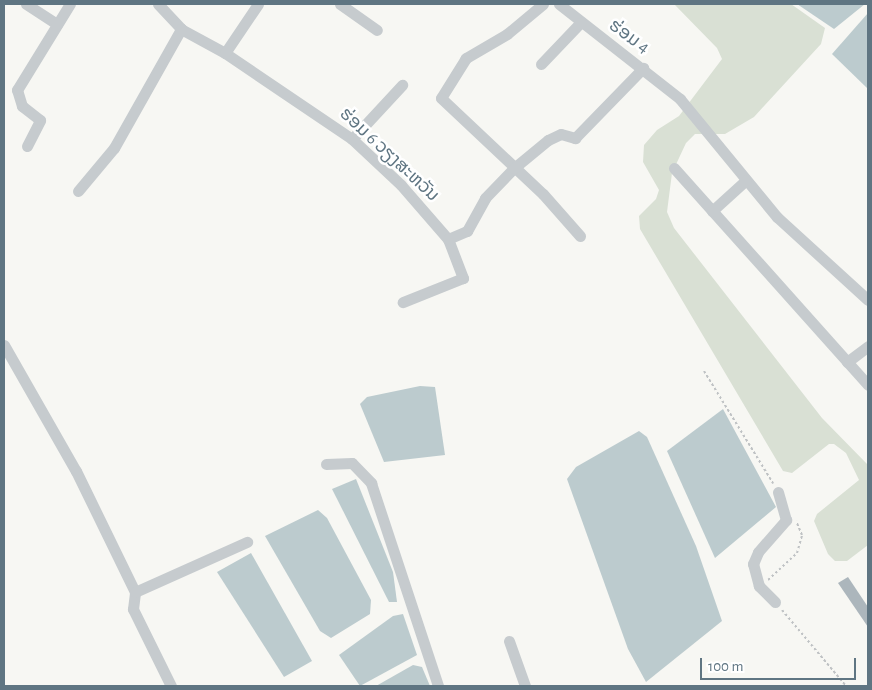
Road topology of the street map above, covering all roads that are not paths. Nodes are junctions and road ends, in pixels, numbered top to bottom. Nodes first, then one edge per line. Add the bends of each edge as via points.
1 (26, 4) edge
2 (70, 4) edge
3 (158, 4) edge
4 (258, 4) edge
5 (340, 4) edge
6 (543, 4) edge
7 (559, 4) edge
8 (580, 23) junction
9 (57, 24) junction
10 (181, 29) junction
11 (377, 30) dead end
12 (225, 53) junction
13 (541, 64) dead end
14 (643, 68) junction
15 (402, 85) dead end
16 (352, 139) junction
17 (27, 146) dead end
18 (514, 168) junction
19 (674, 168) dead end
20 (745, 181) junction
21 (78, 191) dead end
22 (712, 211) junction
23 (580, 236) dead end
24 (448, 239) junction
25 (868, 300) edge
26 (403, 302) dead end
27 (4, 345) edge
28 (868, 346) edge
29 (847, 362) junction
30 (868, 385) edge
31 (326, 464) dead end
32 (778, 492) dead end
33 (247, 542) dead end
34 (135, 592) junction
35 (775, 602) dead end
36 (509, 640) dead end
37 (171, 686) edge
38 (438, 686) edge
39 (525, 686) edge

1 - 9 street
2 - 9 street
3 - 10 street, ຮ່ອມ 6 ວຽງສະຫວັນ
4 - 12 street
5 - 11 street
6 - 18 street via 507,34 466,58 441,98
7 - 8 street, ຮ່ອມ 4
8 - 13 street
8 - 14 street, ຮ່ອມ 4
9 - 17 street via 17,90 22,106 40,120
10 - 12 street, ຮ່ອມ 6 ວຽງສະຫວັນ
10 - 21 street via 114,148
12 - 16 street, ຮ່ອມ 6 ວຽງສະຫວັນ
14 - 18 street via 575,138 561,134 548,140
14 - 20 street, ຮ່ອມ 4 via 680,99
15 - 16 street
16 - 24 street, ຮ່ອມ 6 ວຽງສະຫວັນ via 401,185
18 - 23 street
18 - 24 street via 485,198 467,230
19 - 22 street
20 - 22 street
20 - 25 street, ຮ່ອມ 4 via 777,217
22 - 29 street
24 - 26 street, ຮ່ອມ 6 ວຽງສະຫວັນ via 463,278
27 - 34 street via 76,471
28 - 29 street
29 - 30 street
31 - 38 street via 352,463 371,483
32 - 35 street via 786,520 758,552 753,564 759,586
33 - 34 street
34 - 37 street via 133,609
36 - 39 street

